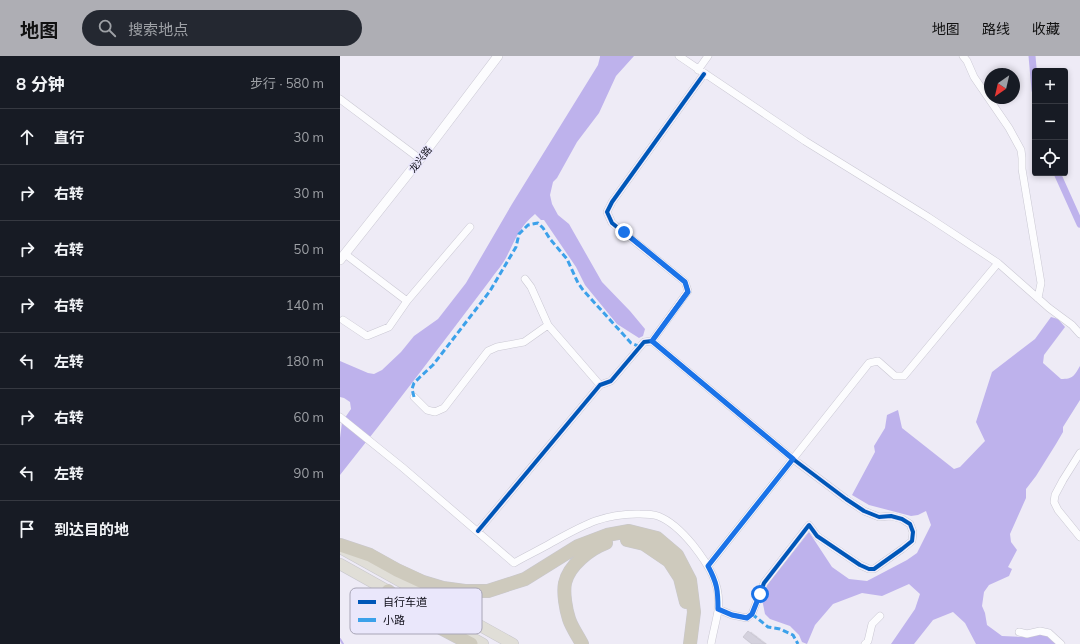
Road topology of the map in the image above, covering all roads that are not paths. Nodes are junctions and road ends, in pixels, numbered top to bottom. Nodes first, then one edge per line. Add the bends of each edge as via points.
1 (498, 56) edge
2 (679, 56) edge
3 (708, 56) edge
4 (968, 58) edge
5 (701, 72) junction
6 (340, 99) edge
7 (420, 159) junction
8 (470, 227) dead end
9 (342, 257) edge
10 (998, 263) junction
11 (525, 279) dead end
12 (1038, 298) junction
13 (407, 301) junction
14 (343, 320) dead end
15 (548, 324) junction
16 (1080, 334) edge
17 (652, 341) junction
18 (600, 385) junction
19 (414, 397) dead end
20 (340, 417) edge
21 (1080, 453) edge
22 (793, 459) junction
23 (478, 531) junction
24 (1080, 537) edge
25 (340, 547) edge
26 (340, 564) edge
27 (708, 566) junction
28 (383, 588) edge
29 (413, 588) edge
30 (443, 588) edge
31 (482, 591) edge
32 (718, 609) junction
33 (880, 616) dead end
34 (482, 627) edge
35 (1019, 632) dead end
36 (452, 634) edge
37 (466, 634) edge
38 (471, 644) edge
39 (484, 644) edge
40 (513, 644) edge
41 (582, 644) edge
42 (682, 644) edge
43 (690, 644) edge
44 (711, 644) edge
45 (865, 644) edge
46 (1061, 644) edge

1 - 7 street, 龙兴路
2 - 5 street
3 - 5 street
4 - 12 street via 974,77 1010,128 1021,150 1041,283
5 - 10 street
5 - 17 street via 607,212 612,222 685,282 688,292
6 - 7 street
7 - 9 street, 龙兴路
8 - 13 street
9 - 13 street
10 - 12 street
10 - 22 street via 904,376 895,376 878,361 869,363
11 - 15 street
12 - 16 street
13 - 14 street via 389,327 367,336
15 - 18 street
15 - 19 street via 524,342 488,351 444,408 435,412 428,410
17 - 18 street via 644,342 611,381
17 - 22 street
18 - 23 street
20 - 23 street
21 - 24 street via 1055,495 1054,502
22 - 27 street
22 - 32 street via 864,511 879,517 902,518 910,524 913,532 912,541 874,569 869,569 817,536 809,525 764,584 752,614 747,618
23 - 27 street via 514,563 579,527 603,518 625,513 645,514 657,516 686,537
25 - 29 main road
25 - 30 highway via 370,555 423,582
26 - 28 main road
27 - 32 street via 718,592
31 - 43 highway via 525,579 578,546 607,535 629,531 657,538 677,555 690,580 694,612
32 - 44 street
33 - 45 street via 872,624
34 - 40 main road
35 - 46 street via 1049,633
36 - 38 highway
37 - 39 main road
41 - 42 highway via 569,619 565,582 573,566 585,554 604,544 628,540 644,544 669,561 680,578 686,602

